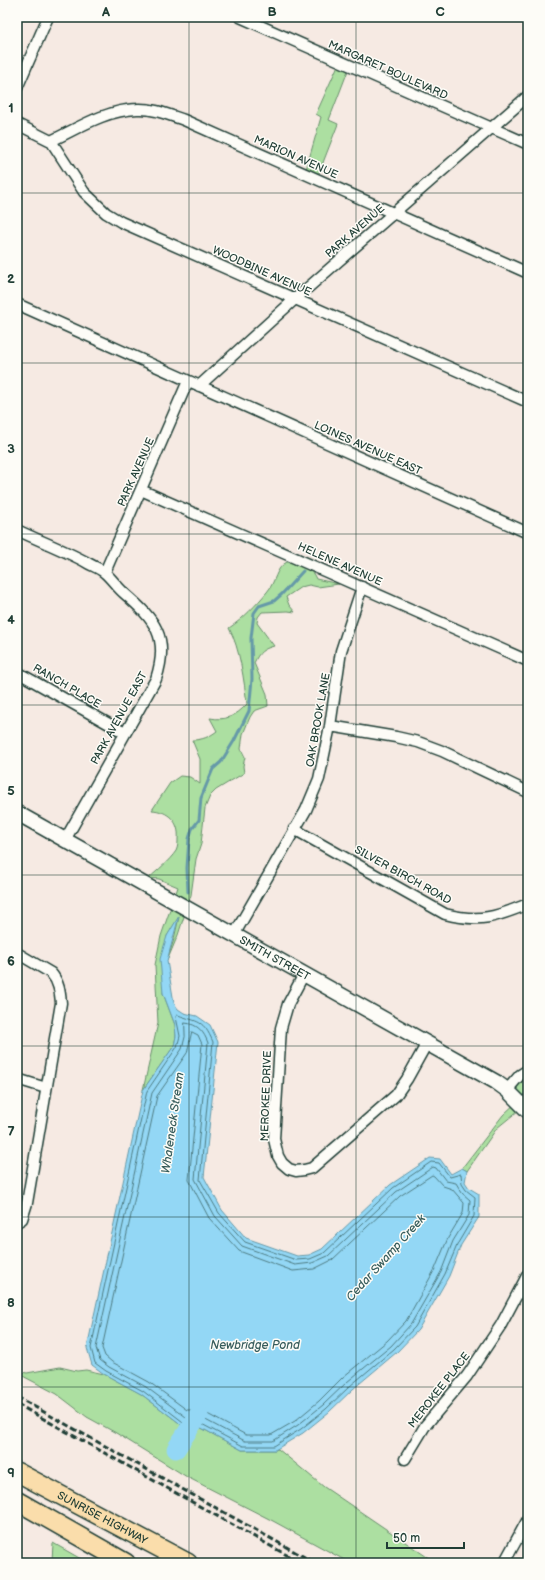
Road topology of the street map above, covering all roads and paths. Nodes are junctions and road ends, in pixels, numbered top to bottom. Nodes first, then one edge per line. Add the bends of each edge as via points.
1 (48, 17) edge
2 (240, 17) edge
3 (17, 88) edge
4 (528, 96) edge
5 (17, 124) edge
6 (492, 128) junction
7 (51, 141) junction
8 (528, 144) edge
9 (393, 213) junction
10 (528, 273) edge
11 (295, 299) junction
12 (17, 304) edge
13 (188, 381) junction
14 (199, 386) junction
15 (528, 402) edge
16 (141, 490) junction
17 (17, 530) edge
18 (528, 533) edge
19 (105, 572) junction
20 (362, 587) junction
21 (528, 661) edge
22 (17, 672) edge
23 (330, 726) junction
24 (126, 733) junction
25 (528, 792) edge
26 (17, 813) edge
27 (294, 829) junction
28 (65, 840) junction
29 (528, 904) edge
30 (234, 935) junction
31 (17, 953) edge
32 (304, 974) junction
33 (427, 1043) junction
34 (528, 1070) edge
35 (17, 1079) edge
36 (46, 1088) junction
37 (507, 1090) junction
38 (528, 1111) edge
39 (17, 1222) edge
40 (528, 1274) edge
41 (405, 1459) dead end
42 (17, 1472) edge
43 (17, 1501) edge
44 (528, 1519) edge
45 (126, 1563) edge
46 (188, 1563) edge
47 (504, 1563) edge

1 - 3 street
2 - 6 street, MARGARET BOULEVARD
4 - 6 street, PARK AVENUE
5 - 7 street
6 - 8 street, MARGARET BOULEVARD
6 - 9 street, PARK AVENUE
7 - 9 street, MARION AVENUE via 114,112 137,109 162,112
7 - 11 street, WOODBINE AVENUE via 84,192 106,213
9 - 10 street, MARION AVENUE
9 - 11 street, PARK AVENUE
11 - 14 street, PARK AVENUE
11 - 15 street, WOODBINE AVENUE
12 - 13 street
13 - 14 street, LOINES AVENUE EAST
13 - 16 street, PARK AVENUE
14 - 18 street, LOINES AVENUE EAST
16 - 19 street, PARK AVENUE
16 - 20 street, HELENE AVENUE
17 - 19 street
19 - 24 street, PARK AVENUE EAST via 154,623 162,649 156,679
20 - 21 street, HELENE AVENUE
20 - 23 street, OAK BROOK LANE via 341,651
22 - 24 street, RANCH PLACE
23 - 25 street via 418,742
23 - 27 street, OAK BROOK LANE via 319,779 306,810
24 - 28 street, PARK AVENUE EAST
26 - 28 street, SMITH STREET
27 - 29 street, SILVER BIRCH ROAD via 445,914 482,919 498,916
27 - 30 street, OAK BROOK LANE
28 - 30 street, SMITH STREET
30 - 32 street, SMITH STREET
31 - 36 street via 55,978 60,988 61,1003
32 - 33 street, SMITH STREET
32 - 33 street, MEROKEE DRIVE via 284,1013 280,1043 274,1139 278,1156 288,1169 296,1171 312,1168 396,1095
33 - 37 street, SMITH STREET
34 - 37 street
35 - 36 street
36 - 39 street via 27,1203 22,1219
37 - 38 street, SMITH STREET
40 - 41 street, MEROKEE PLACE via 501,1325 468,1376 425,1426
42 - 46 highway, SUNRISE HIGHWAY
43 - 45 highway
44 - 47 street

